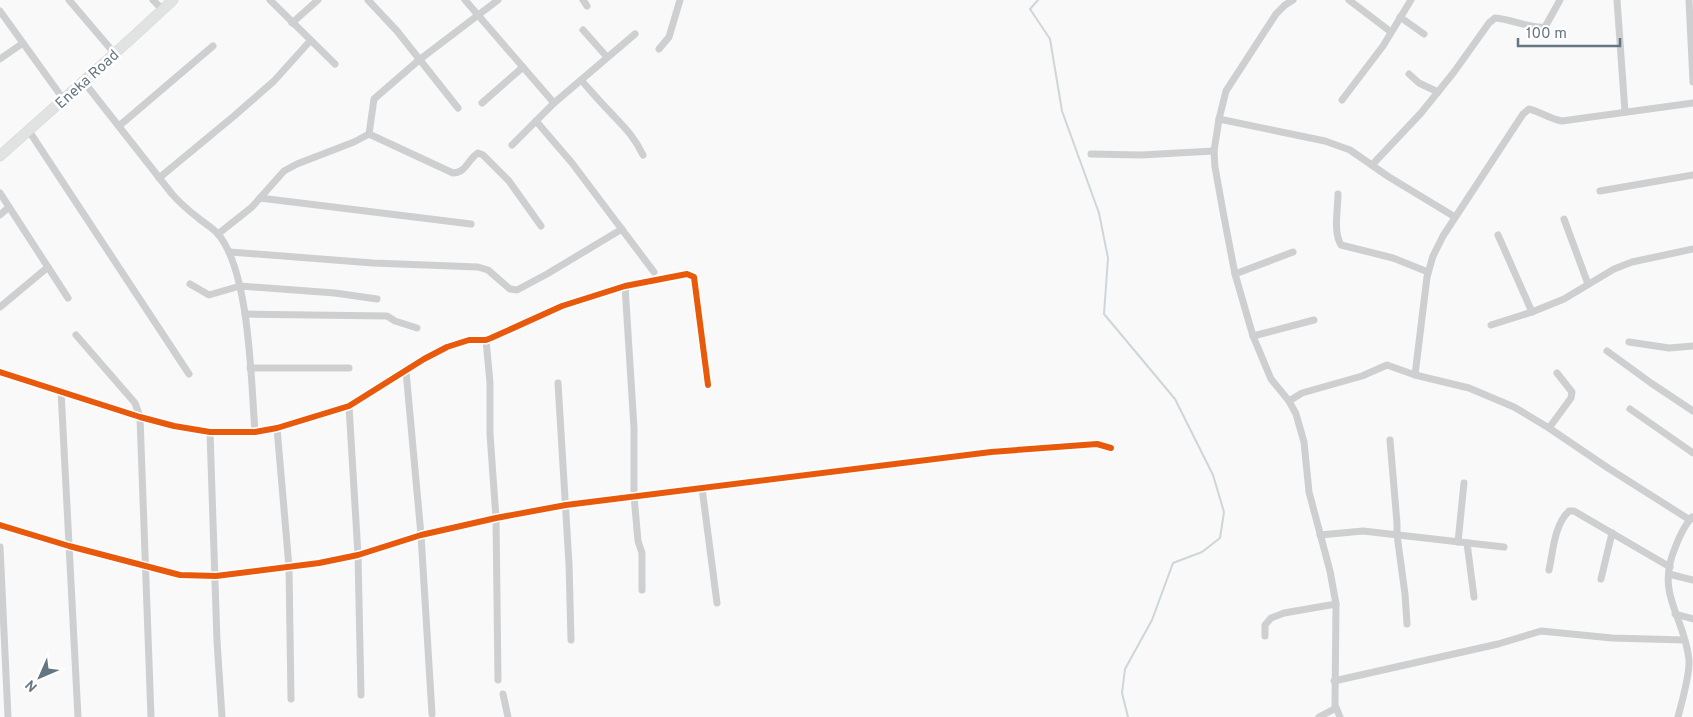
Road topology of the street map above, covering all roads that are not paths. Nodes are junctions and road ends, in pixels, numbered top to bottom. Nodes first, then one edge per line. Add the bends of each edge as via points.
1 (69, 0) edge
2 (153, 0) edge
3 (173, 0) edge
4 (270, 0) edge
5 (318, 0) edge
6 (368, 0) edge
7 (465, 0) edge
8 (498, 0) edge
9 (680, 0) edge
10 (1293, 0) edge
11 (1349, 0) edge
12 (1411, 0) edge
13 (1560, 0) edge
14 (1617, 0) edge
15 (1689, 0) edge
16 (163, 10) junction
17 (0, 11) edge
18 (477, 15) junction
19 (1400, 17) junction
20 (292, 23) junction
21 (583, 30) dead end
22 (1391, 32) junction
23 (634, 34) dead end
24 (1424, 34) dead end
25 (310, 41) junction
26 (23, 43) junction
27 (213, 46) dead end
28 (659, 50) dead end
29 (115, 54) junction
30 (607, 57) junction
31 (0, 59) edge
32 (419, 60) junction
33 (334, 64) dead end
34 (523, 67) junction
35 (1409, 74) dead end
36 (581, 80) junction
37 (84, 82) junction
38 (1693, 82) edge
39 (1438, 92) junction
40 (64, 100) junction
41 (1342, 100) dead end
42 (482, 103) dead end
43 (554, 103) junction
44 (1693, 103) edge
45 (458, 108) dead end
46 (1625, 112) junction
47 (1219, 119) junction
48 (536, 121) junction
49 (119, 126) junction
50 (29, 131) junction
51 (370, 134) junction
52 (512, 145) dead end
53 (1214, 151) junction
54 (1091, 154) dead end
55 (643, 155) dead end
56 (0, 156) edge
57 (1372, 164) junction
58 (1693, 175) edge
59 (159, 178) junction
60 (1600, 191) dead end
61 (0, 193) edge
62 (1338, 194) dead end
63 (260, 198) junction
64 (9, 207) junction
65 (0, 215) edge
66 (1455, 218) junction
67 (1564, 219) dead end
68 (471, 224) dead end
69 (541, 226) dead end
70 (622, 230) junction
71 (218, 234) junction
72 (1498, 235) dead end
73 (1693, 249) edge
74 (230, 252) junction
75 (1293, 252) dead end
76 (48, 267) junction
77 (654, 272) dead end
78 (1428, 272) junction
79 (1236, 274) junction
80 (190, 284) dead end
81 (1588, 284) junction
82 (240, 286) junction
83 (625, 286) junction
84 (68, 298) dead end
85 (377, 299) dead end
86 (0, 307) edge
87 (1532, 312) junction
88 (245, 314) junction
89 (1314, 320) dead end
90 (1491, 325) dead end
91 (417, 328) dead end
92 (76, 335) dead end
93 (1253, 336) junction
94 (486, 340) junction
95 (1629, 342) dead end
96 (1693, 346) edge
97 (1606, 351) dead end
98 (250, 368) junction
99 (349, 368) dead end
100 (406, 370) junction
101 (0, 372) edge
102 (1557, 373) dead end
103 (189, 374) dead end
104 (1415, 375) junction
105 (558, 383) dead end
106 (708, 385) dead end
107 (61, 391) junction
108 (1289, 401) junction
109 (348, 406) junction
110 (1630, 409) dead end
111 (1693, 411) edge
112 (140, 417) junction
113 (277, 428) junction
114 (1549, 428) junction
115 (210, 432) junction
116 (255, 432) junction
117 (1390, 440) dead end
118 (1111, 448) dead end
119 (1693, 453) edge
120 (1464, 483) dead end
121 (702, 488) junction
122 (634, 496) junction
123 (566, 505) junction
124 (496, 518) junction
125 (1691, 518) edge
126 (0, 525) edge
127 (1612, 533) junction
128 (422, 535) junction
129 (1320, 535) junction
130 (1397, 535) junction
131 (1458, 542) junction
132 (1467, 543) junction
133 (69, 546) junction
134 (0, 547) edge
135 (1504, 547) dead end
136 (358, 555) junction
137 (145, 566) junction
138 (289, 567) junction
139 (1549, 570) dead end
140 (1669, 570) junction
141 (216, 576) junction
142 (1601, 579) dead end
143 (1693, 580) edge
144 (642, 590) dead end
145 (1474, 597) dead end
146 (717, 603) dead end
147 (1336, 604) junction
148 (1675, 614) junction
149 (1693, 619) edge
150 (1407, 624) dead end
151 (1265, 636) dead end
152 (571, 640) dead end
153 (1684, 640) junction
154 (498, 680) dead end
155 (1334, 681) junction
156 (1684, 689) junction
157 (1693, 690) edge
158 (504, 694) dead end
159 (361, 695) dead end
160 (291, 699) dead end
161 (1336, 708) junction
162 (432, 714) dead end
163 (8, 717) edge
164 (78, 717) edge
165 (152, 717) edge
166 (222, 717) edge
167 (508, 717) edge
168 (1319, 717) edge
169 (1340, 717) edge
170 (1678, 717) edge

1 - 29 street
2 - 16 street
3 - 16 main road, Eneka Road
4 - 20 street
5 - 20 street
6 - 32 street
7 - 18 street
8 - 18 street
9 - 28 street via 669,37
10 - 47 street via 1276,14 1235,76 1226,91
11 - 22 street
12 - 19 street
13 - 39 street via 1545,27 1495,18
14 - 46 street
15 - 38 street
16 - 29 main road, Eneka Road
17 - 26 street
18 - 32 street
18 - 34 street
19 - 22 street
19 - 24 street
20 - 25 street
21 - 30 street
22 - 41 street
23 - 30 street
25 - 33 street
25 - 59 street via 274,81
26 - 31 street
26 - 40 street
27 - 49 street
29 - 37 main road, Eneka Road
30 - 36 street
32 - 45 street
32 - 51 street via 374,99
34 - 42 street
34 - 43 street
35 - 39 street via 1419,84
36 - 43 street
36 - 55 street via 627,128
37 - 40 main road, Eneka Road
37 - 49 street
39 - 57 street
40 - 50 main road, Eneka Road
43 - 48 street
44 - 46 street
46 - 66 street via 1562,121 1529,109
47 - 53 street
47 - 57 street via 1325,140
48 - 52 street
48 - 70 street
49 - 59 street
50 - 56 main road, Eneka Road
50 - 103 street
51 - 63 street via 284,171
51 - 69 street via 453,173 463,170 478,153 483,155 509,181
53 - 54 street
53 - 79 street
57 - 66 street
58 - 60 street
59 - 71 street via 187,210
61 - 64 street
62 - 78 street via 1338,240 1341,245 1393,258
63 - 68 street
63 - 71 street
64 - 65 street
64 - 76 street
66 - 78 street via 1433,256
67 - 81 street
70 - 74 street via 517,290 510,289 488,270 478,267 365,263
70 - 77 street
71 - 74 street
72 - 87 street
73 - 81 street via 1632,262
74 - 82 street
75 - 79 street
76 - 84 street
76 - 86 street
78 - 104 street
79 - 93 street
80 - 82 street via 209,295
81 - 87 street via 1564,299
82 - 85 street
82 - 88 street
83 - 94 street via 562,306
83 - 106 street via 688,274 694,277
83 - 122 street via 634,428
87 - 90 street
88 - 91 street via 387,316
88 - 98 street
89 - 93 street
92 - 112 street via 135,403
93 - 108 street via 1271,379
94 - 100 street via 469,340 447,347
94 - 124 street
95 - 96 street via 1669,348
97 - 111 street
98 - 99 street
98 - 116 street
100 - 109 street
100 - 128 street
101 - 107 street
102 - 114 street via 1572,392
104 - 108 street via 1387,366 1302,393
104 - 114 street via 1469,388 1514,407
105 - 123 street
107 - 112 street
107 - 133 street
108 - 129 street via 1304,442 1309,492
109 - 113 street
109 - 136 street
110 - 119 street
112 - 115 street
112 - 137 street
113 - 116 street
113 - 138 street
114 - 125 street
115 - 116 street
115 - 141 street
117 - 130 street
118 - 121 street via 1097,444 991,452
120 - 131 street
121 - 122 street
121 - 146 street
122 - 123 street
122 - 144 street via 642,553
123 - 124 street
123 - 152 street
124 - 128 street
124 - 154 street
125 - 140 street via 1679,537
126 - 133 street
127 - 139 street via 1569,512 1557,532
127 - 140 street
127 - 142 street
128 - 136 street
128 - 162 street
129 - 130 street via 1364,531
129 - 147 street
130 - 131 street
130 - 150 street
131 - 132 street
132 - 135 street
132 - 145 street
133 - 137 street
133 - 164 street
134 - 163 street
136 - 138 street
136 - 159 street
137 - 141 street via 180,576
137 - 165 street
138 - 141 street
138 - 160 street
140 - 143 street
140 - 148 street via 1668,587
141 - 166 street
147 - 151 street via 1271,618 1265,625
147 - 155 street
148 - 149 street
148 - 153 street
153 - 155 street via 1612,638 1541,631 1498,644
153 - 156 street via 1689,661
155 - 161 street
156 - 157 street
156 - 170 street
158 - 167 street
161 - 168 street
161 - 169 street

